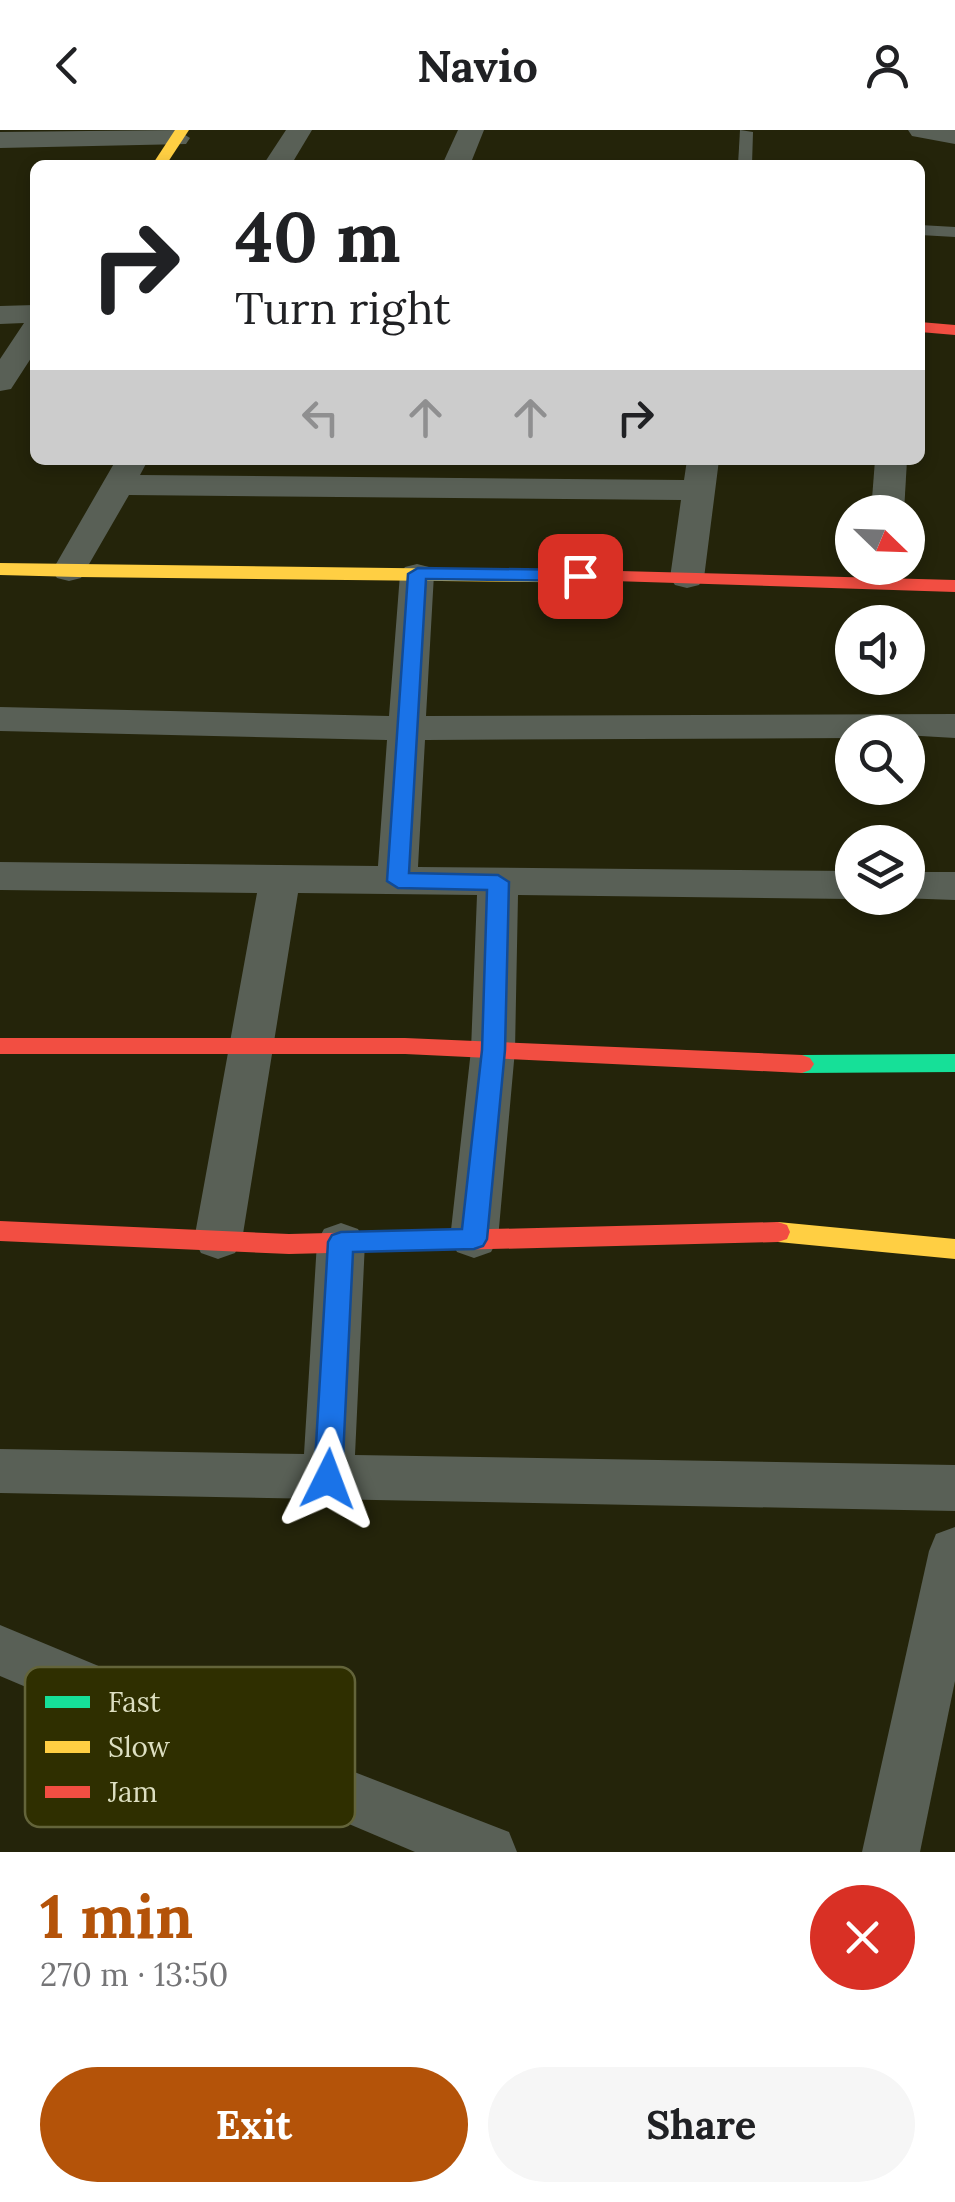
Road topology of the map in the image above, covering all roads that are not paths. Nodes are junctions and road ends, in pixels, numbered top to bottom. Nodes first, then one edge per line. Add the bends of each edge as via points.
1 (299, 130) edge
2 (471, 130) edge
3 (920, 130) edge
4 (746, 132) edge
5 (180, 134) edge
6 (955, 136) edge
7 (0, 140) edge
8 (162, 160) edge
9 (280, 160) edge
10 (458, 160) edge
11 (745, 160) edge
12 (925, 230) edge
13 (955, 232) edge
14 (30, 314) edge
15 (0, 315) edge
16 (925, 328) edge
17 (955, 330) edge
18 (30, 337) edge
19 (0, 382) edge
20 (891, 465) edge
21 (126, 472) edge
22 (701, 475) edge
23 (889, 495) edge
24 (0, 569) edge
25 (69, 572) junction
26 (418, 574) junction
27 (835, 576) edge
28 (687, 578) junction
29 (925, 582) edge
30 (955, 586) edge
31 (0, 719) edge
32 (955, 726) edge
33 (406, 728) junction
34 (0, 876) edge
35 (280, 880) junction
36 (398, 881) junction
37 (498, 882) junction
38 (835, 886) edge
39 (925, 886) edge
40 (955, 886) edge
41 (0, 1046) edge
42 (250, 1046) junction
43 (494, 1050) junction
44 (955, 1063) edge
45 (0, 1231) edge
46 (474, 1239) junction
47 (218, 1240) junction
48 (341, 1242) junction
49 (955, 1249) edge
50 (0, 1472) edge
51 (328, 1479) junction
52 (955, 1488) edge
53 (955, 1551) edge
54 (0, 1650) edge
55 (40, 1667) edge
56 (355, 1800) edge
57 (488, 1852) edge
58 (892, 1852) edge

1 - 9 street
2 - 10 street
3 - 6 street
4 - 11 lane
5 - 7 street
5 - 8 street
12 - 13 lane
14 - 15 street
16 - 17 street
18 - 19 street
20 - 23 street
21 - 22 street
21 - 25 street
22 - 28 street
24 - 25 street
25 - 26 street
26 - 28 street
26 - 33 street
27 - 28 street
29 - 30 street
31 - 33 street
32 - 33 street
33 - 36 street
34 - 35 street
35 - 36 street
35 - 42 street
36 - 37 street
37 - 38 street
37 - 43 street
39 - 40 street
41 - 42 street
42 - 43 street
42 - 47 street
43 - 44 street via 814,1065
43 - 46 street
45 - 47 street
46 - 48 street
46 - 49 street via 778,1232
47 - 48 street
48 - 51 street
50 - 51 street
51 - 52 street
53 - 58 street
54 - 55 street
56 - 57 street

